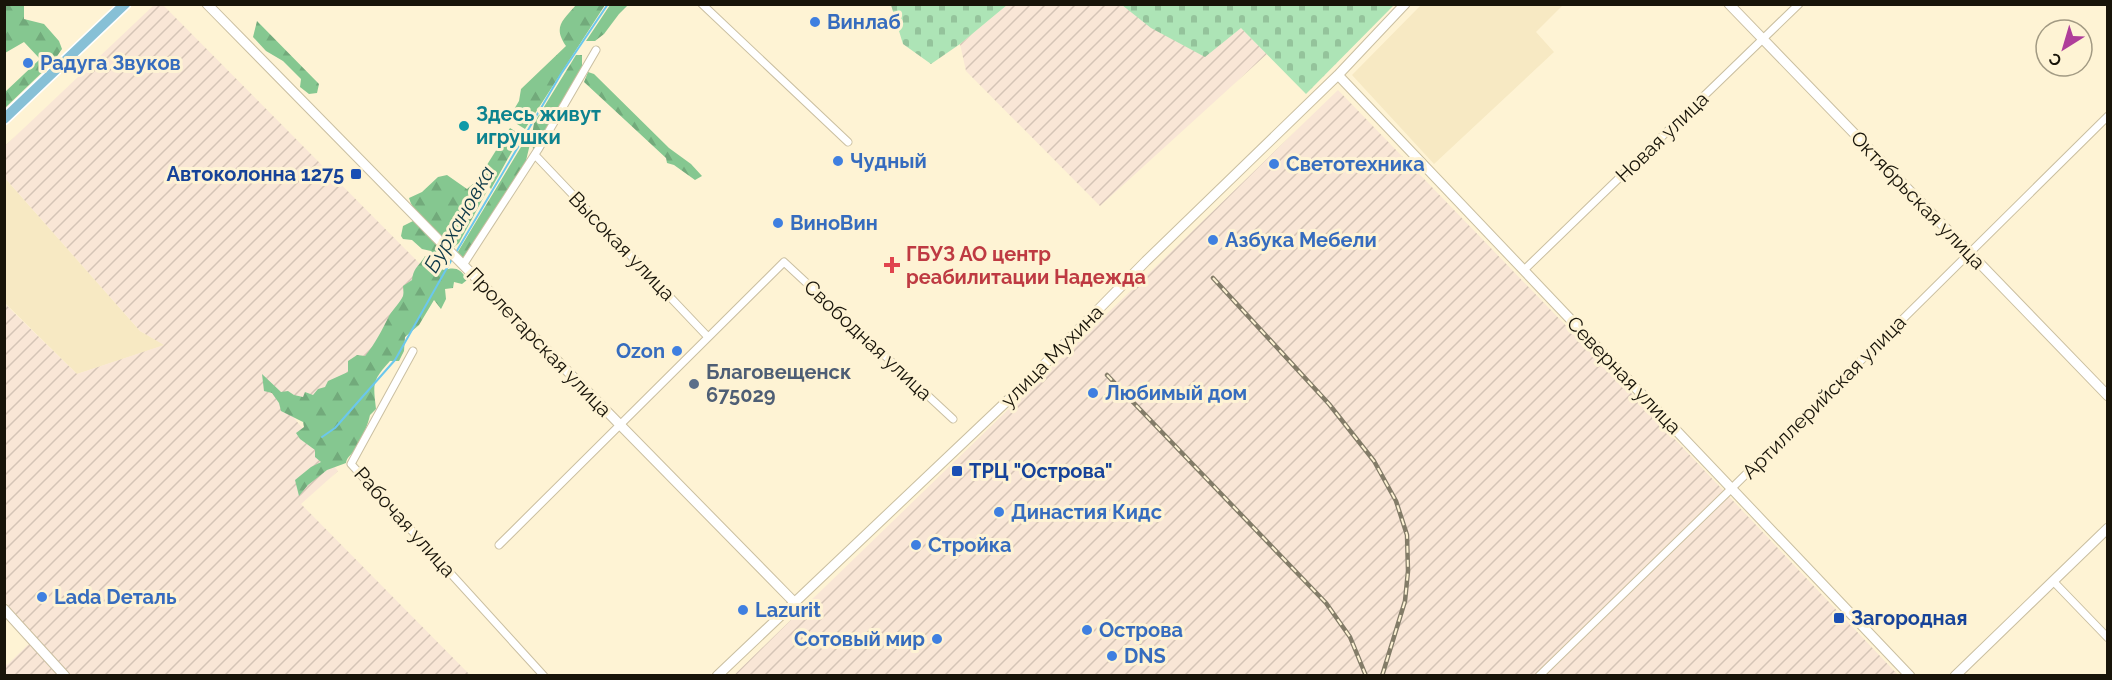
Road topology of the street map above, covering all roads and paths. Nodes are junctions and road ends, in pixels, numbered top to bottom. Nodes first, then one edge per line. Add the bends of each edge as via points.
1 (125, 4) edge
2 (207, 4) edge
3 (702, 4) edge
4 (1405, 4) edge
5 (1729, 4) edge
6 (1799, 4) edge
7 (1763, 40) junction
8 (596, 50) dead end
9 (1338, 75) junction
10 (2108, 116) edge
11 (4, 119) edge
12 (848, 142) dead end
13 (535, 155) junction
14 (1969, 253) junction
15 (457, 259) junction
16 (1524, 270) junction
17 (708, 337) junction
18 (413, 351) dead end
19 (2108, 396) edge
20 (953, 419) dead end
21 (620, 425) junction
22 (1732, 488) junction
23 (2108, 528) edge
24 (499, 545) dead end
25 (2054, 581) junction
26 (794, 602) junction
27 (4, 609) edge
28 (2108, 638) edge
29 (65, 675) edge
30 (544, 675) edge
31 (717, 675) edge
32 (1539, 675) edge
33 (1910, 675) edge
34 (1955, 675) edge

1 - 11 main road
2 - 15 street, Пролетарская улица
3 - 12 street
4 - 9 street, улица Мухина
5 - 7 street, Октябрьская улица
6 - 7 street, Новая улица
7 - 14 street, Октябрьская улица
7 - 16 street, Новая улица
8 - 13 street
9 - 16 street, Северная улица
9 - 26 street, улица Мухина via 1025,384
10 - 14 street, Артиллерийская улица
13 - 15 street
13 - 17 street, Высокая улица
14 - 19 street, Октябрьская улица
14 - 22 street, Артиллерийская улица
15 - 21 street, Пролетарская улица
16 - 22 street, Северная улица
17 - 20 street, Свободная улица via 784,262
17 - 21 street
18 - 30 street, Рабочая улица via 351,464
21 - 24 street
21 - 26 street, Пролетарская улица
22 - 32 street, Артиллерийская улица
22 - 33 street, Северная улица
23 - 25 street
25 - 28 street
25 - 34 street
26 - 31 street, улица Мухина
27 - 29 street

